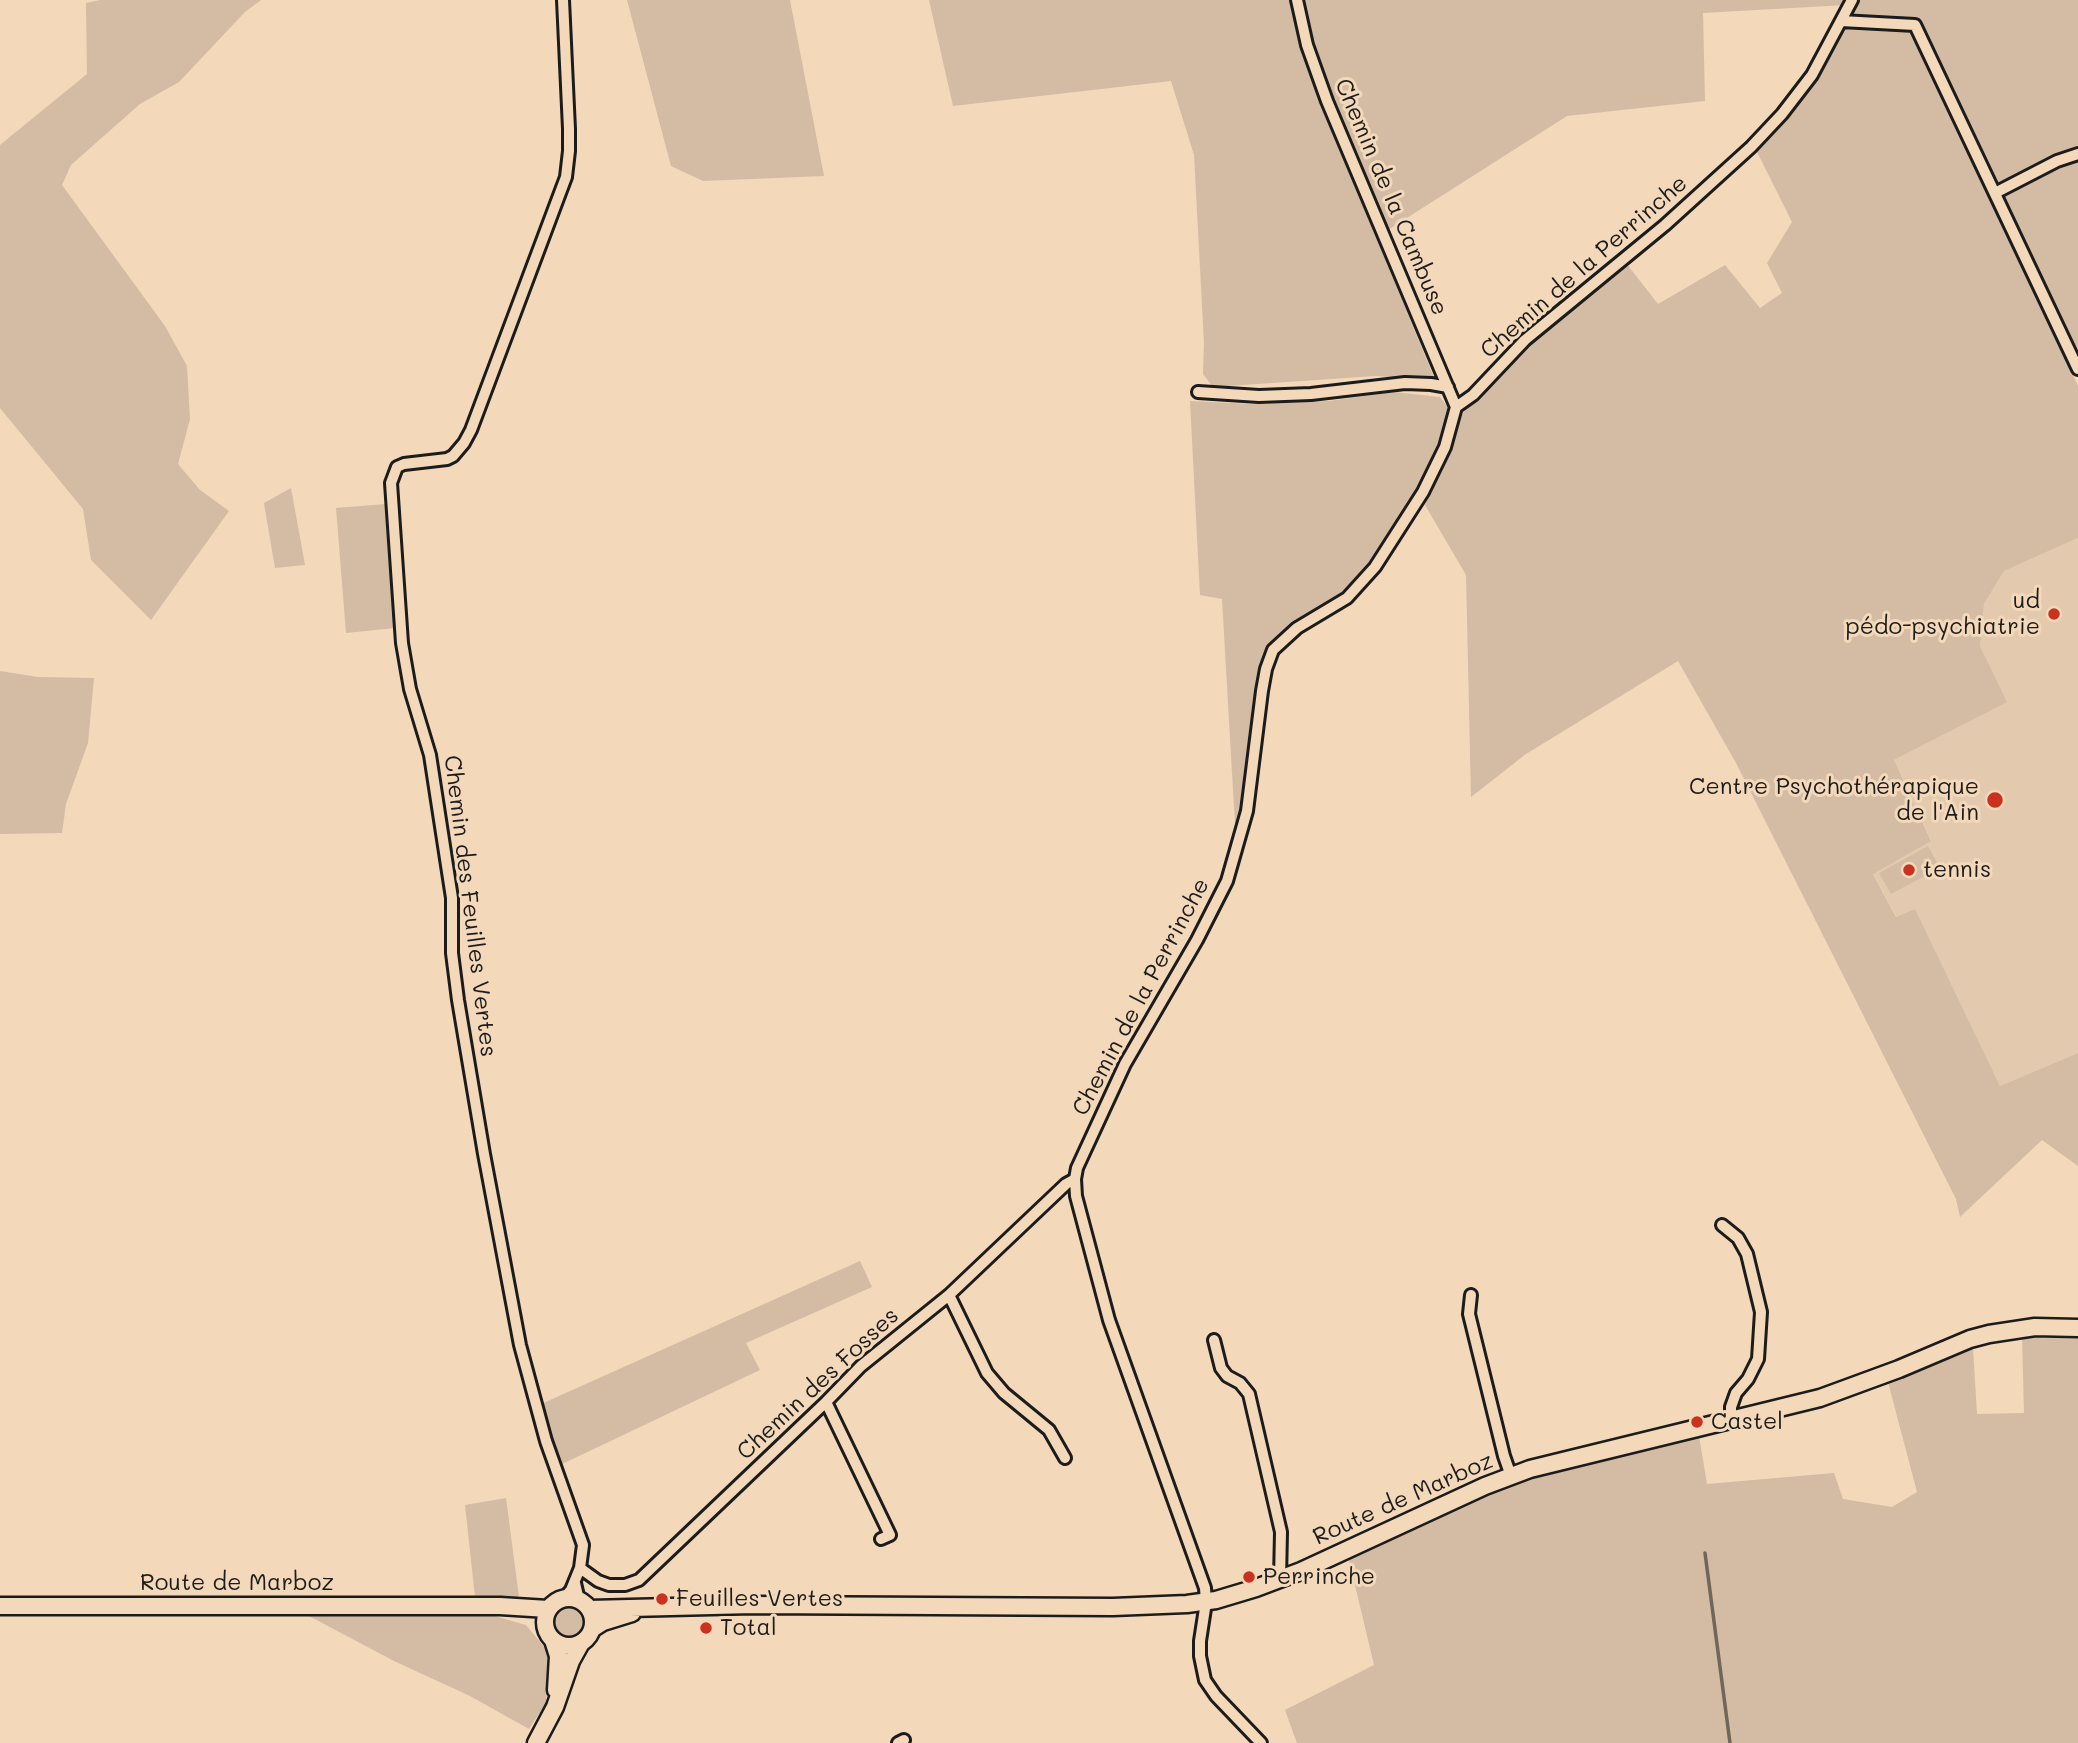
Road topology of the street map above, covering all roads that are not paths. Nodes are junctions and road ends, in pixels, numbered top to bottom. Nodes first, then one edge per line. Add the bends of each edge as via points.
1 (563, 0) edge
2 (1297, 0) edge
3 (1852, 0) edge
4 (1841, 22) junction
5 (2078, 153) edge
6 (1994, 193) junction
7 (2078, 369) edge
8 (1448, 387) junction
9 (1198, 391) dead end
10 (1456, 407) junction
11 (1075, 1179) junction
12 (1722, 1225) dead end
13 (949, 1295) junction
14 (1471, 1295) dead end
15 (2078, 1328) edge
16 (1214, 1340) dead end
17 (826, 1402) junction
18 (1731, 1421) junction
19 (1065, 1458) dead end
20 (1511, 1476) junction
21 (881, 1539) dead end
22 (580, 1568) junction
23 (1280, 1579) junction
24 (575, 1582) junction
25 (564, 1598) junction
26 (1206, 1601) junction
27 (586, 1605) junction
28 (0, 1606) edge
29 (648, 1609) junction
30 (547, 1617) junction
31 (592, 1629) junction
32 (554, 1640) junction
33 (581, 1643) junction
34 (543, 1735) edge
35 (1261, 1743) edge

1 - 22 street, Chemin des Feuilles Vertes via 569,140 566,177 464,443 453,456 397,467 391,483 402,643 432,768 452,898 458,1000 484,1154 520,1345 545,1441 581,1536
2 - 8 street, Chemin de la Cambuse via 1327,101
3 - 4 street, Chemin de la Perrinche
4 - 6 street via 1915,25
4 - 10 street, Chemin de la Perrinche via 1812,75 1751,147 1525,340
5 - 6 street
6 - 7 street
8 - 9 street via 1405,383 1271,396
8 - 10 street, Chemin de la Cambuse
10 - 11 street, Chemin de la Perrinche via 1445,447 1423,492 1375,567 1347,598 1297,628 1273,650 1262,691 1247,811 1227,881 1125,1064
11 - 13 street, Chemin des Fosses
11 - 26 street, Chemin de la Perrinche via 1085,1233 1120,1355 1200,1571
12 - 18 street via 1748,1254 1761,1311 1758,1359 1736,1393
13 - 17 street, Chemin des Fosses via 861,1366
13 - 19 street via 987,1373 1049,1430
14 - 20 street via 1469,1314
15 - 18 main road, Route de Marboz via 2035,1327 1970,1339 1857,1386
16 - 23 street via 1221,1368 1249,1394 1281,1532
17 - 21 street via 890,1535
17 - 22 street, Chemin des Fosses via 639,1580 609,1585
18 - 20 main road, Route de Marboz via 1566,1458
20 - 23 main road, Route de Marboz
22 - 24 street, Chemin des Feuilles Vertes
23 - 26 main road, Route de Marboz
24 - 25 street
24 - 27 street
25 - 27 main road
25 - 30 main road
26 - 29 main road, Route de Marboz via 1114,1607 754,1605
26 - 35 street, Chemin de la Perrinche via 1200,1641 1205,1680
27 - 29 main road, Route de Marboz
27 - 31 main road
28 - 30 main road, Route de Marboz via 474,1606
29 - 31 main road, Route de Marboz
30 - 32 main road
31 - 33 main road
32 - 33 main road via 567,1646
32 - 34 main road via 558,1673
33 - 34 main road

